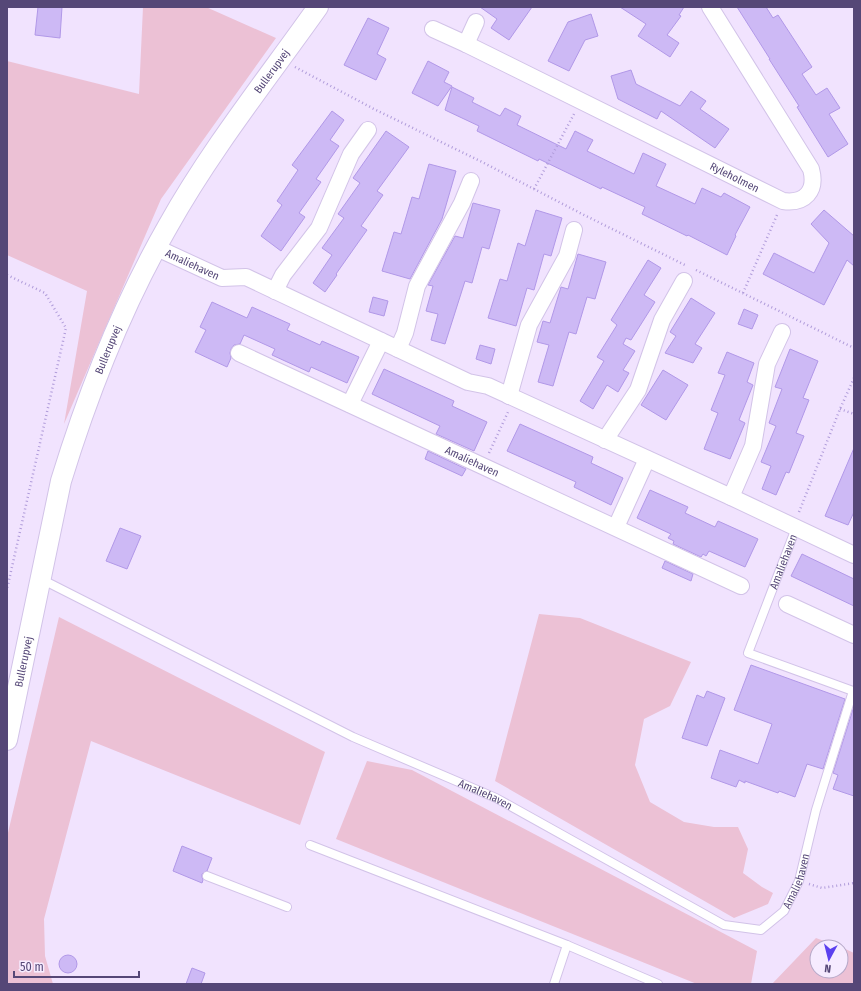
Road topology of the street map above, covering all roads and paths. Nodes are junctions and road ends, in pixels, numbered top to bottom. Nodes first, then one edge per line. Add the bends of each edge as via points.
1 (318, 7) edge
2 (710, 7) edge
3 (476, 22) dead end
4 (433, 28) dead end
5 (466, 44) junction
6 (280, 59) junction
7 (581, 101) junction
8 (368, 130) dead end
9 (471, 180) dead end
10 (534, 189) junction
11 (783, 201) junction
12 (574, 230) dead end
13 (156, 248) junction
14 (689, 272) junction
15 (7, 275) edge
16 (275, 291) junction
17 (743, 293) junction
18 (782, 332) dead end
19 (381, 341) junction
20 (854, 348) edge
21 (398, 349) junction
22 (239, 353) dead end
23 (854, 378) edge
24 (512, 397) junction
25 (350, 404) junction
26 (840, 409) junction
27 (854, 414) edge
28 (605, 440) junction
29 (648, 459) junction
30 (483, 466) junction
31 (732, 497) junction
32 (616, 527) junction
33 (796, 528) junction
34 (854, 555) edge
35 (41, 579) junction
36 (741, 586) dead end
37 (7, 589) edge
38 (787, 604) dead end
39 (854, 635) edge
40 (7, 740) edge
41 (310, 845) dead end
42 (208, 876) dead end
43 (799, 880) junction
44 (854, 883) edge
45 (287, 907) dead end
46 (567, 945) junction
47 (554, 984) edge
48 (658, 984) edge

1 - 6 street, Bullerupvej
2 - 11 street via 811,168 814,177 808,194 801,200
3 - 5 street
4 - 5 street, Ryleholmen
5 - 7 street, Ryleholmen
6 - 10 path
6 - 13 street, Bullerupvej via 206,163
7 - 10 path
7 - 11 street, Ryleholmen
8 - 16 street via 351,154 319,228 283,275
9 - 21 street via 462,203 417,286 405,333
10 - 14 path
11 - 17 path
12 - 24 street via 567,256 529,325
13 - 16 street, Amaliehaven via 222,278 246,277
13 - 35 street, Bullerupvej via 114,337 73,443 61,482
14 - 17 path
14 - 28 street via 662,320 638,390
15 - 37 path via 45,293 66,328
16 - 19 street, Amaliehaven
17 - 20 path
18 - 31 street via 767,364 753,446
19 - 21 street, Amaliehaven
19 - 25 street
21 - 24 street, Amaliehaven via 468,382 488,386
22 - 25 street, Amaliehaven
23 - 26 path
24 - 28 street, Amaliehaven
24 - 30 path
25 - 30 street, Amaliehaven
26 - 27 path
26 - 33 path via 797,518
28 - 29 street, Amaliehaven
29 - 31 street, Amaliehaven
29 - 32 street
30 - 32 street, Amaliehaven
31 - 33 street, Amaliehaven
32 - 36 street, Amaliehaven
33 - 34 street, Amaliehaven
33 - 43 lane, Amaliehaven via 748,653 854,691 816,810
35 - 40 street, Bullerupvej
35 - 43 lane, Amaliehaven via 353,737 496,798 724,925 761,930 784,911
38 - 39 street, Amaliehaven
41 - 46 lane
42 - 45 lane
43 - 44 path via 822,888
46 - 47 lane
46 - 48 lane

